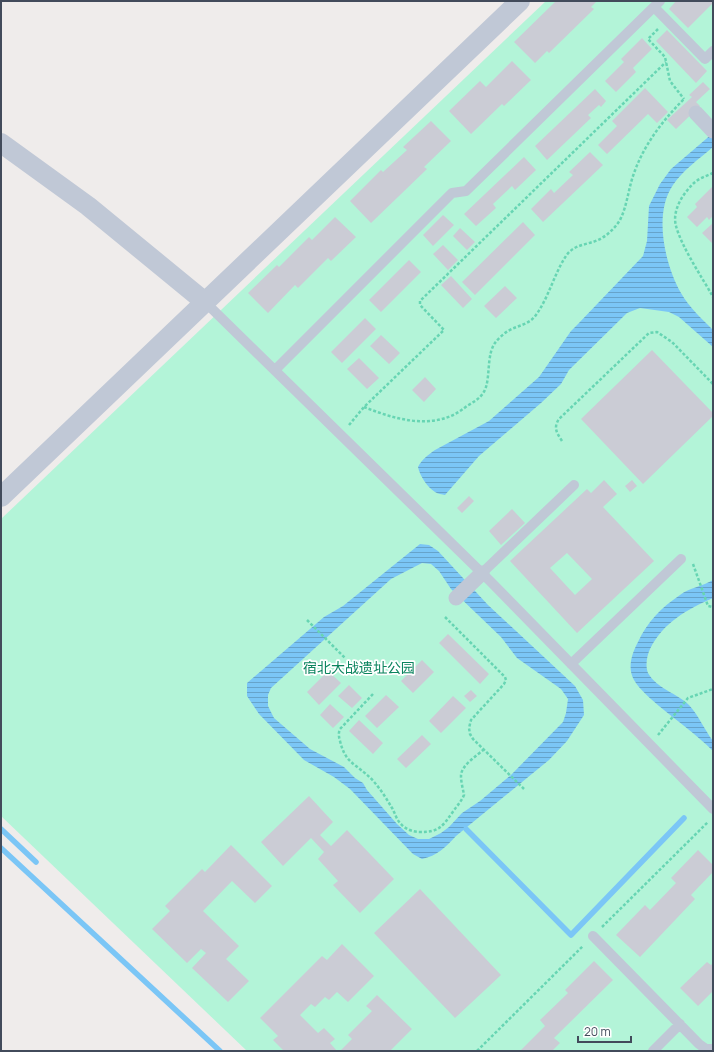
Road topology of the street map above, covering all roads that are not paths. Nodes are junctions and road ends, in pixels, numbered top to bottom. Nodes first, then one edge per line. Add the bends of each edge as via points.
1 (520, 1) edge
2 (657, 4) edge
3 (713, 51) edge
4 (696, 113) road end
5 (713, 131) edge
6 (1, 142) edge
7 (205, 302) junction
8 (275, 370) junction
9 (574, 486) dead end
10 (1, 497) edge
11 (686, 559) road end
12 (482, 573) junction
13 (456, 598) dead end
14 (571, 664) junction
15 (713, 809) edge
16 (593, 936) dead end
17 (680, 1024) junction
18 (713, 1049) edge
19 (653, 1051) edge

1 - 7 street
2 - 3 lane via 667,21 705,59
2 - 8 lane via 466,191 452,193
4 - 5 street
6 - 7 street via 88,206
7 - 8 lane
7 - 10 street
8 - 12 lane
9 - 12 lane
11 - 14 lane
12 - 13 street
12 - 14 lane
14 - 15 lane
16 - 17 lane
17 - 18 lane via 698,1044 706,1049
17 - 19 lane

